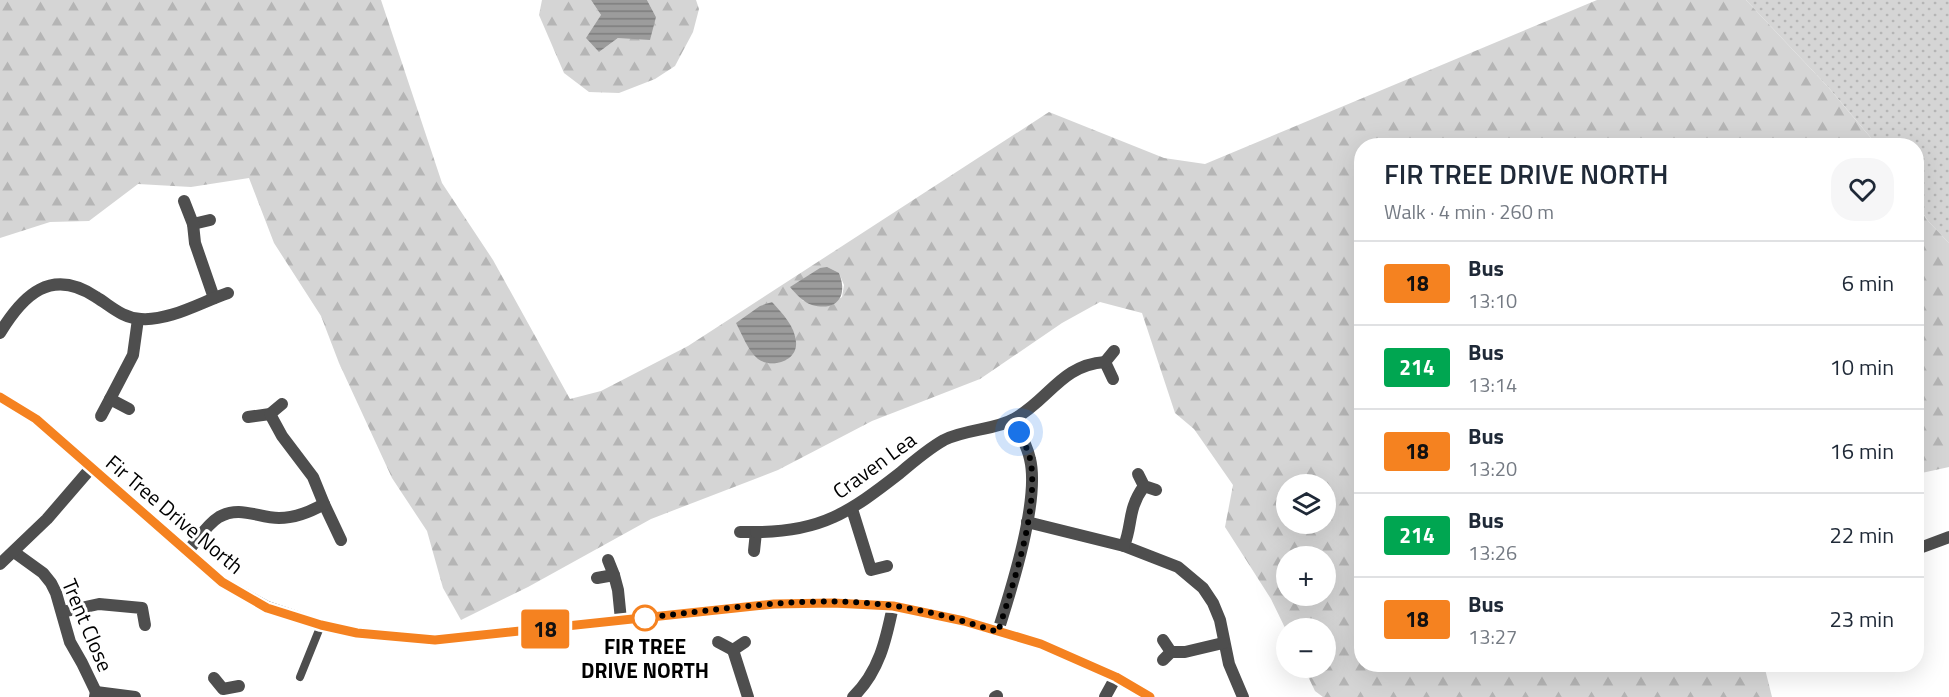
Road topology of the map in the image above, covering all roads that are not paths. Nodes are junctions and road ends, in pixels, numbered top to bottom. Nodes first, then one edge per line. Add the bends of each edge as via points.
1 (184, 201) dead end
2 (210, 220) dead end
3 (193, 224) junction
4 (228, 293) dead end
5 (214, 298) junction
6 (5, 314) edge
7 (138, 320) junction
8 (0, 333) edge
9 (1114, 351) dead end
10 (1105, 362) junction
11 (1113, 379) dead end
12 (0, 397) edge
13 (110, 399) junction
14 (282, 404) dead end
15 (129, 409) dead end
16 (270, 414) junction
17 (101, 416) dead end
18 (248, 417) dead end
19 (1013, 420) junction
20 (91, 468) junction
21 (1138, 474) dead end
22 (324, 504) junction
23 (852, 509) junction
24 (1028, 522) junction
25 (740, 532) dead end
26 (756, 532) junction
27 (1949, 537) edge
28 (341, 540) dead end
29 (1124, 546) junction
30 (1924, 546) edge
31 (754, 551) dead end
32 (14, 552) junction
33 (187, 552) junction
34 (608, 560) dead end
35 (0, 564) edge
36 (887, 566) dead end
37 (614, 575) junction
38 (597, 578) dead end
39 (151, 597) dead end
40 (893, 606) junction
41 (142, 608) junction
42 (62, 612) junction
43 (621, 620) junction
44 (145, 625) dead end
45 (321, 625) junction
46 (998, 632) junction
47 (1162, 640) dead end
48 (718, 642) dead end
49 (745, 642) dead end
50 (1223, 643) junction
51 (732, 650) junction
52 (300, 677) dead end
53 (1116, 677) junction
54 (214, 678) dead end
55 (239, 686) dead end
56 (219, 693) edge
57 (95, 694) edge
58 (135, 697) edge
59 (748, 697) edge
60 (853, 697) edge
61 (1105, 697) edge
62 (1150, 697) edge
63 (1243, 697) edge

1 - 3 street
2 - 3 street
3 - 5 street via 195,243
4 - 5 street
5 - 7 street via 154,319
6 - 7 street via 32,293 53,285 87,291 113,310
6 - 8 street
7 - 13 street via 133,355
9 - 10 street
10 - 11 street
10 - 19 street, Craven Lea via 1074,370
12 - 20 street, Fir Tree Drive North via 36,419
13 - 15 street
13 - 17 street
14 - 16 street
16 - 18 street
16 - 22 street via 313,477
19 - 23 street, Craven Lea via 961,433 939,443
19 - 24 street via 1031,460
20 - 32 street
20 - 33 street, Fir Tree Drive North
21 - 29 street via 1150,488 1136,497
22 - 28 street
22 - 33 street via 288,518 228,513 210,525
23 - 26 street, Craven Lea via 814,525
23 - 36 street via 870,570
24 - 29 street
24 - 46 street
25 - 26 street, Craven Lea
26 - 31 street
27 - 30 street
29 - 50 street via 1164,560 1191,576 1213,603
32 - 35 street
32 - 42 street, Trent Close via 51,583
33 - 45 street, Fir Tree Drive North via 222,582 250,599
34 - 37 street
37 - 38 street
37 - 43 street
39 - 41 street
40 - 43 street, Fir Tree Drive North via 782,604
40 - 46 street, Fir Tree Drive North
40 - 60 street via 879,661
41 - 42 street via 99,604
41 - 44 street
42 - 57 street, Trent Close via 70,642
43 - 45 street, Fir Tree Drive North via 435,640 357,633
45 - 52 lane
46 - 53 street, Fir Tree Drive North via 1041,644
47 - 50 street via 1167,656
48 - 51 street
49 - 51 street
50 - 63 street
51 - 59 street
53 - 61 street
53 - 62 street, Fir Tree Drive North
54 - 56 street
55 - 56 street
57 - 58 street, Trent Close

